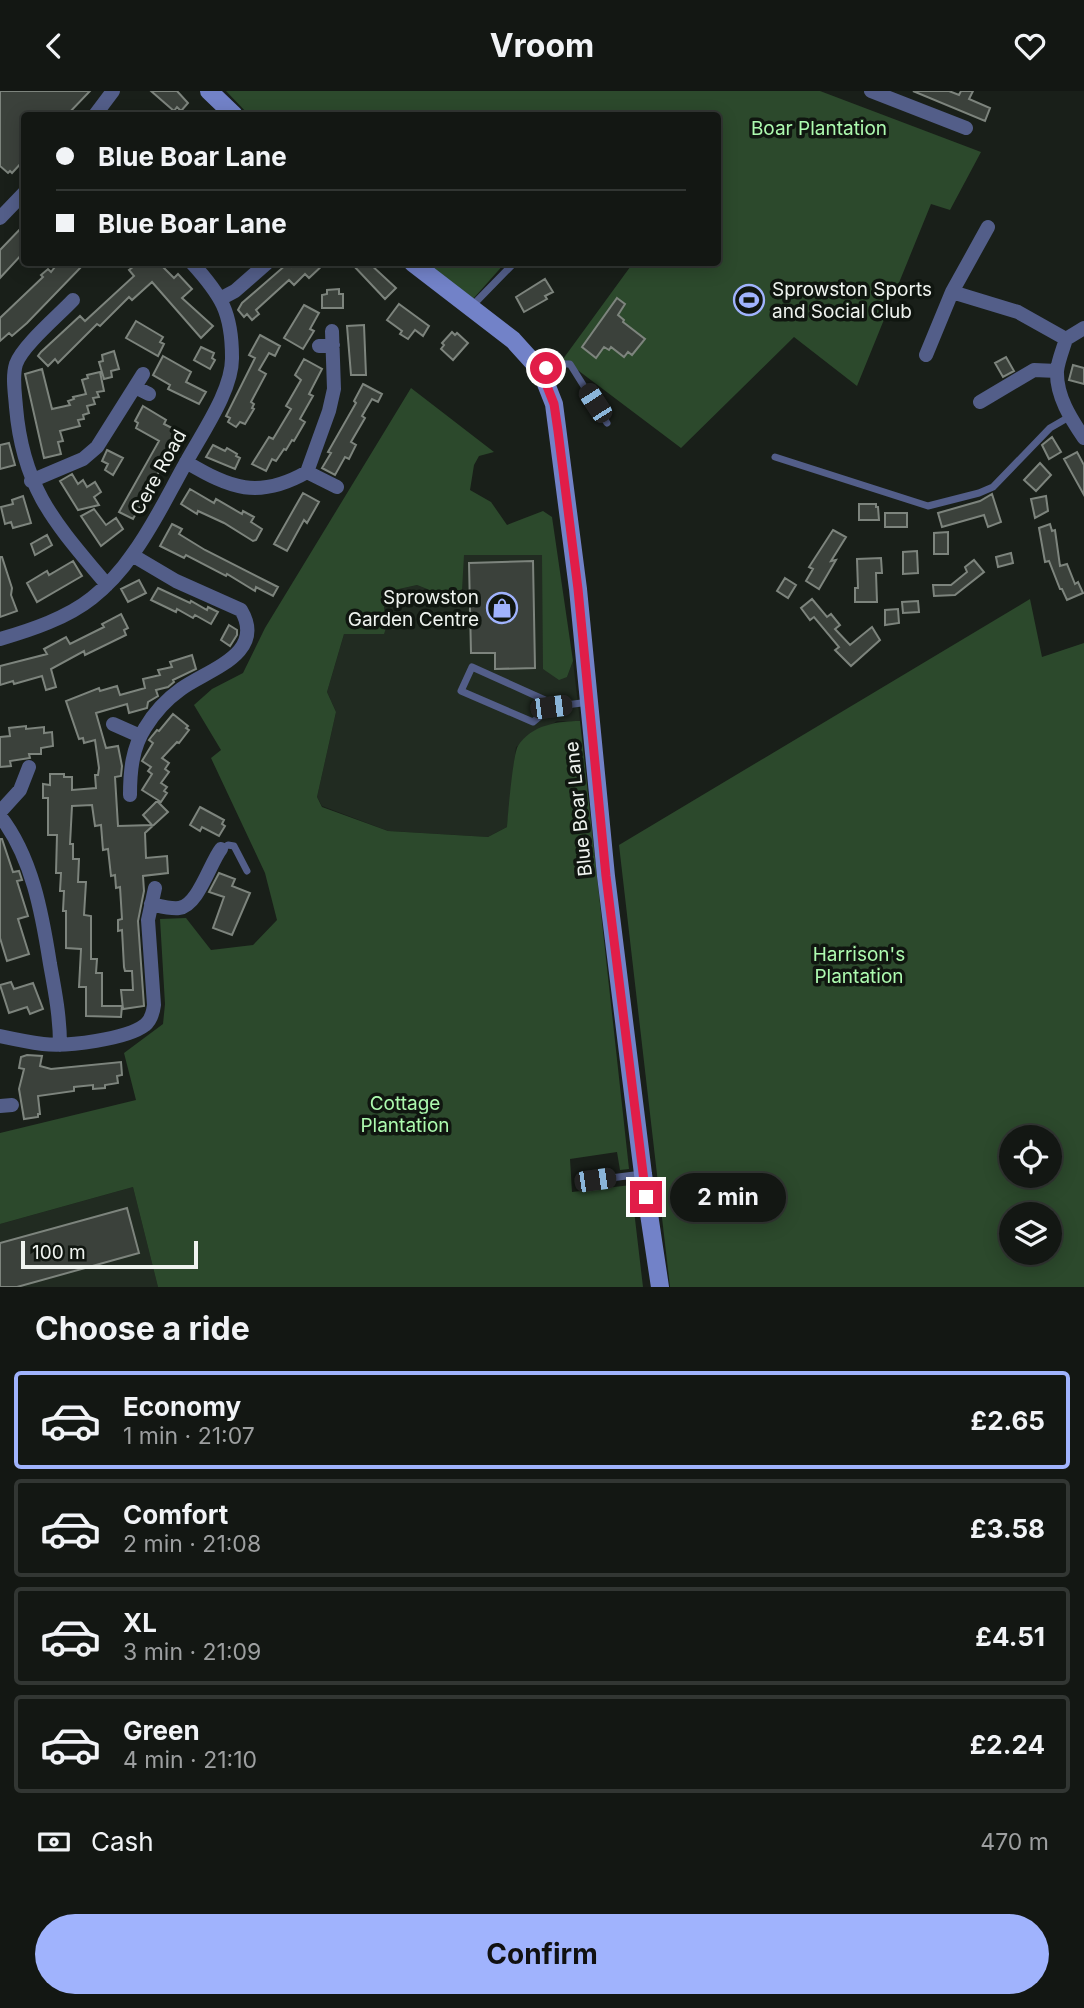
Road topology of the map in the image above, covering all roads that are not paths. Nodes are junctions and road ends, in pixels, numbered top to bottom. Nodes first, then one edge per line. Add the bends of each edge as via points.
1 (113, 91) edge
2 (209, 91) edge
3 (871, 91) edge
4 (97, 112) edge
5 (231, 112) edge
6 (966, 128) dead end
7 (21, 197) edge
8 (0, 218) edge
9 (988, 227) dead end
10 (194, 266) edge
11 (263, 266) edge
12 (417, 266) edge
13 (511, 266) edge
14 (953, 292) junction
15 (220, 299) junction
16 (73, 300) dead end
17 (471, 307) junction
18 (1084, 328) edge
19 (1066, 339) junction
20 (328, 340) dead end
21 (926, 355) dead end
22 (541, 371) junction
23 (1057, 371) junction
24 (143, 373) dead end
25 (135, 387) junction
26 (149, 394) dead end
27 (980, 402) dead end
28 (1069, 417) junction
29 (607, 423) dead end
30 (1084, 438) edge
31 (775, 457) dead end
32 (186, 462) junction
33 (307, 472) junction
34 (32, 481) junction
35 (337, 487) dead end
36 (132, 555) junction
37 (107, 585) junction
38 (0, 639) edge
39 (590, 702) junction
40 (551, 707) junction
41 (113, 724) dead end
42 (140, 736) junction
43 (29, 767) dead end
44 (130, 795) dead end
45 (0, 814) edge
46 (221, 849) joint
47 (247, 871) dead end
48 (155, 888) dead end
49 (151, 904) junction
50 (1, 1039) edge
51 (60, 1045) junction
52 (643, 1174) junction
53 (595, 1180) dead end
54 (660, 1287) edge

1 - 4 street
2 - 5 street
3 - 6 street
7 - 8 street
9 - 14 street
10 - 15 street, Cere Road
11 - 15 street
12 - 17 street, Blue Boar Lane
13 - 17 lane
14 - 19 street via 1018,312
14 - 21 street
15 - 32 street, Cere Road via 229,318 230,375
16 - 34 street via 16,363 17,420
17 - 22 street, Blue Boar Lane via 513,340
18 - 19 street
19 - 23 street
20 - 33 street via 334,389
22 - 29 lane via 570,365
22 - 39 street, Blue Boar Lane via 554,404 558,431
23 - 27 street via 1034,370
23 - 28 street
24 - 25 street
25 - 26 street
25 - 34 street via 97,447 83,459
28 - 30 street
28 - 31 lane via 1049,428 993,487 928,506
32 - 33 street via 236,487 276,486
32 - 36 street, Cere Road
33 - 35 street
34 - 37 street via 52,517
36 - 37 street, Cere Road
36 - 42 street via 240,610 246,629 245,640 226,665 172,696
37 - 38 street, Cere Road via 55,619
39 - 40 lane
39 - 52 street, Blue Boar Lane via 606,876
40 - 40 lane via 533,722 461,691 472,667 545,700
41 - 42 street
42 - 44 street via 131,767
43 - 45 street via 20,790
45 - 51 street via 11,829 36,893 59,1011
46 - 47 lane via 234,846
46 - 49 street via 191,902 178,908
48 - 49 street
49 - 51 street via 154,1005 149,1020 111,1038
50 - 51 street
52 - 53 lane
52 - 54 street, Blue Boar Lane

